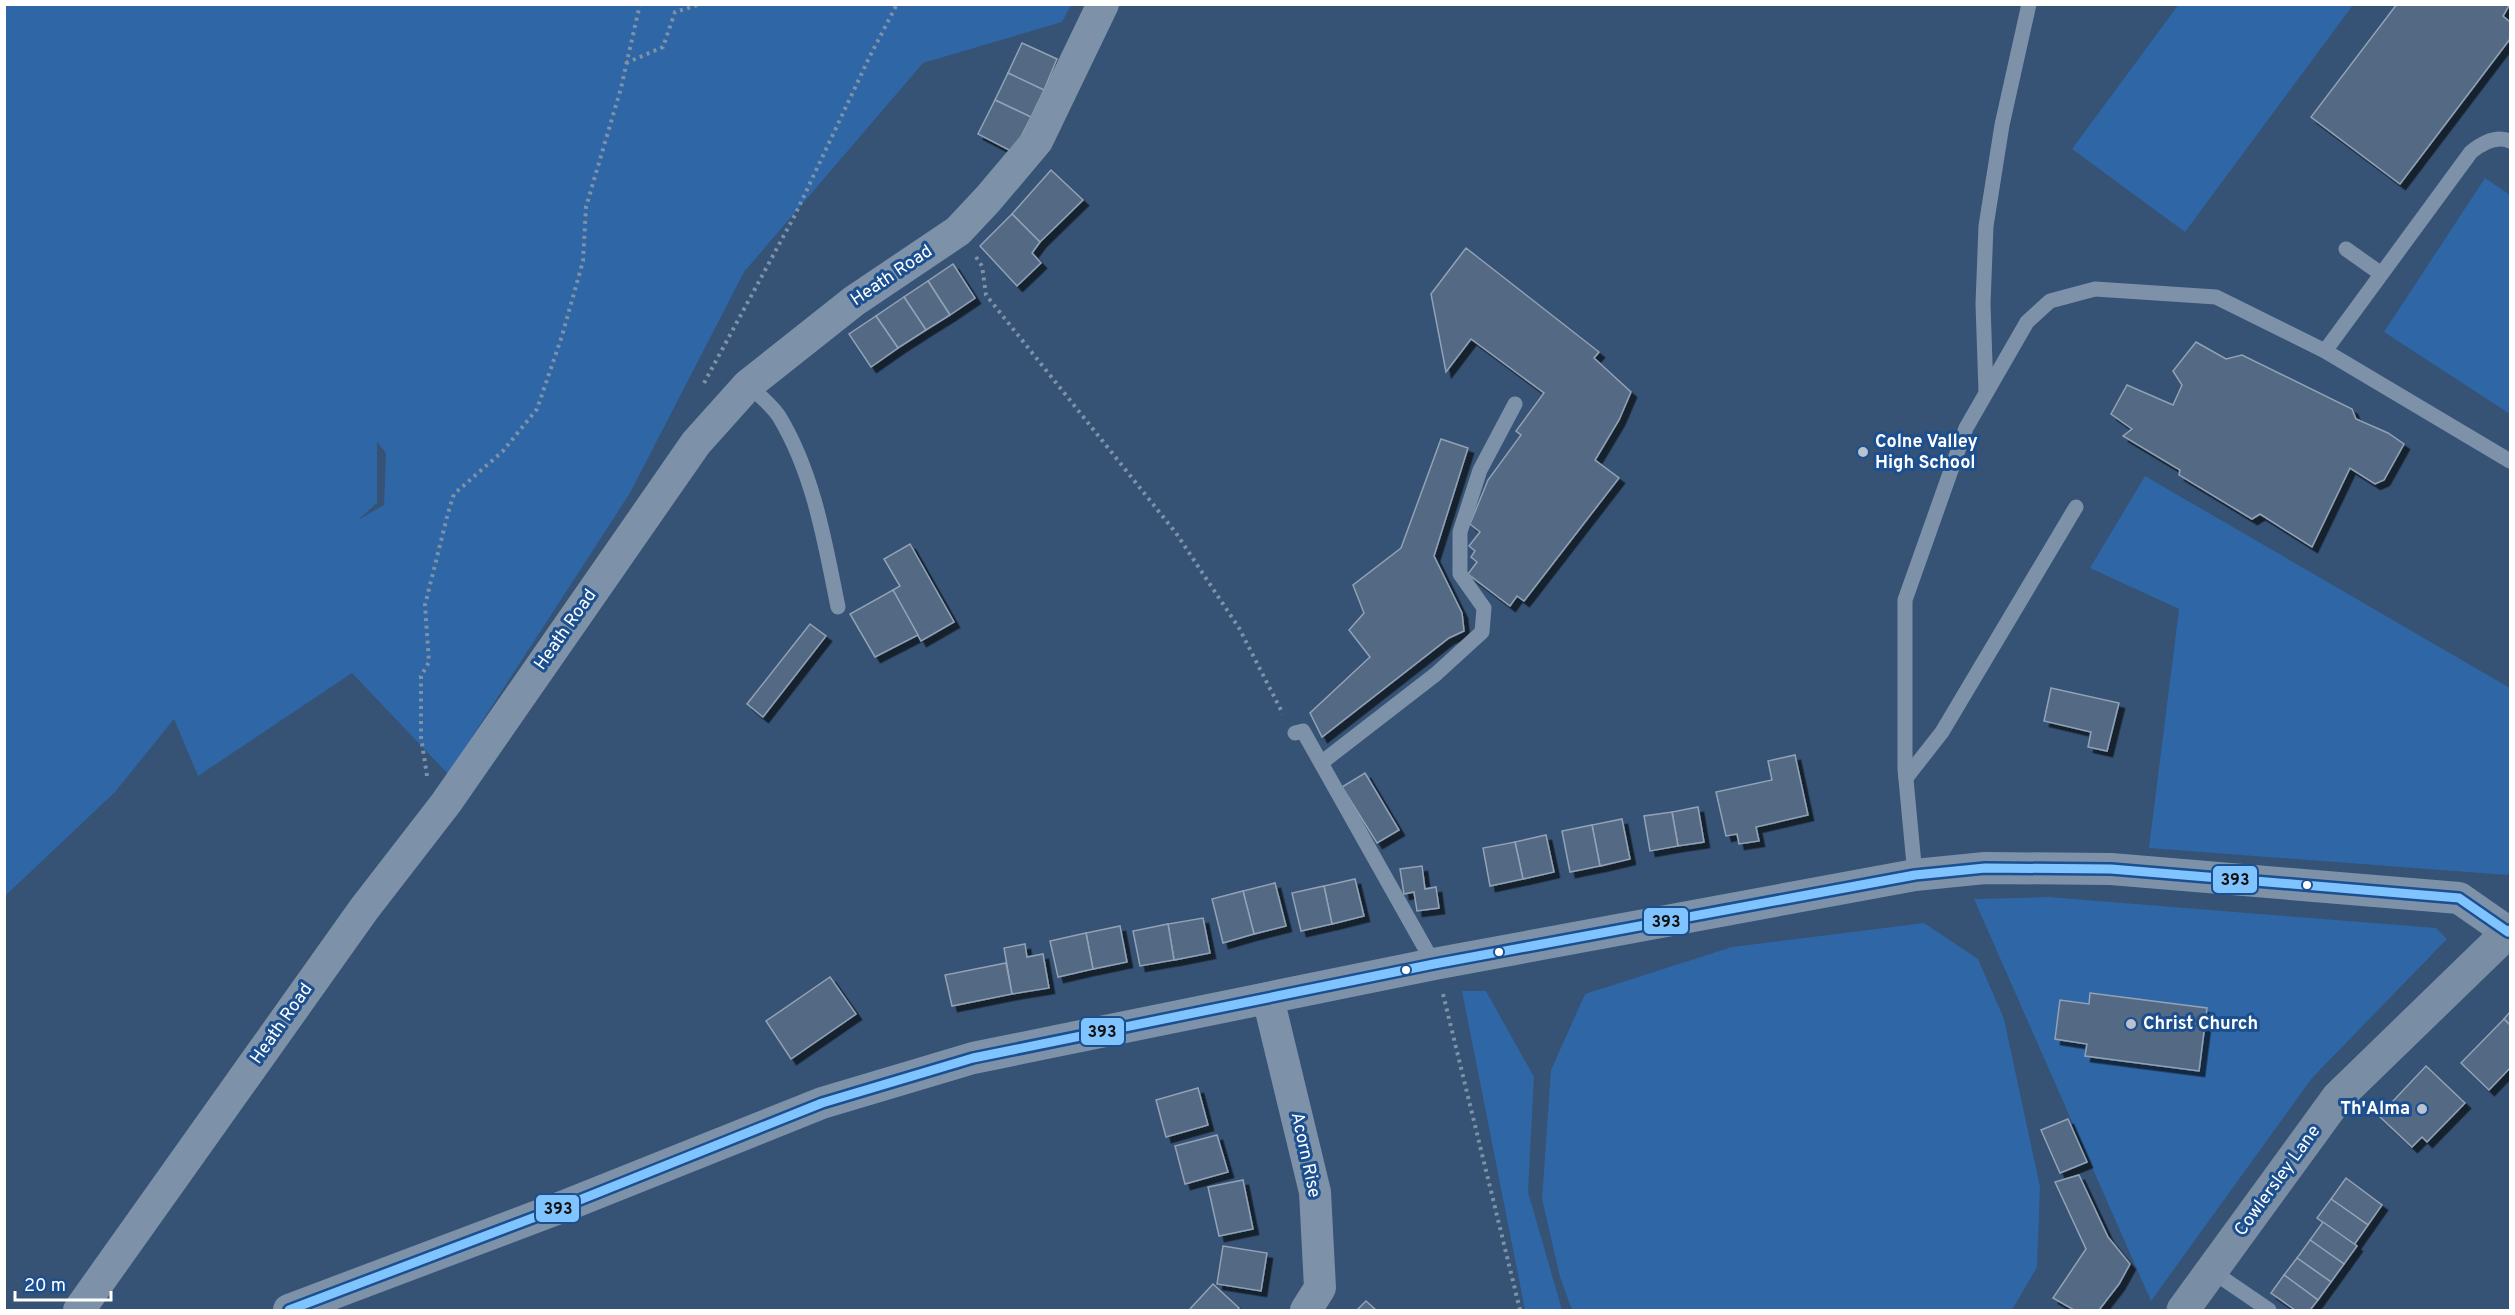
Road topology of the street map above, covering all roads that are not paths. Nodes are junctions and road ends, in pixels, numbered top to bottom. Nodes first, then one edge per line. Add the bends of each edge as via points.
1 (1103, 4) edge
2 (2029, 4) edge
3 (2511, 141) edge
4 (2346, 249) dead end
5 (2380, 273) junction
6 (2325, 351) junction
7 (748, 385) junction
8 (1986, 392) junction
9 (1515, 404) dead end
10 (2511, 460) edge
11 (2076, 507) dead end
12 (838, 607) dead end
13 (1295, 733) road end
14 (1321, 763) junction
15 (1906, 778) junction
16 (1915, 875) junction
17 (2509, 931) edge
18 (1434, 964) junction
19 (1268, 998) junction
20 (2212, 1271) junction
21 (79, 1311) edge
22 (289, 1311) edge
23 (1306, 1311) edge
24 (2183, 1311) edge
25 (2269, 1311) edge

1 - 7 street, Heath Road via 1037,141 958,231 854,300
2 - 8 lane via 2002,125 1986,226
3 - 5 lane via 2484,141 2470,152
4 - 5 lane
5 - 6 lane
6 - 8 lane via 2216,297 2095,289 2050,301 2027,322
6 - 10 lane
7 - 12 lane via 780,417 797,454 817,505
7 - 21 street, Heath Road via 696,443 446,803 364,909
8 - 15 lane via 1966,428 1905,600
9 - 14 lane via 1480,470 1460,532 1460,574 1484,608 1482,632 1436,674
11 - 15 lane via 1942,732
13 - 14 lane via 1303,731
14 - 18 lane
15 - 16 lane
16 - 17 street via 1985,868 2111,869 2459,898
16 - 18 street
17 - 20 street, Cowlersley Lane via 2338,1097
18 - 19 street
19 - 22 street via 973,1058 822,1103
19 - 23 street, Acorn Rise via 1315,1192 1320,1287
20 - 24 street, Cowlersley Lane
20 - 25 lane

